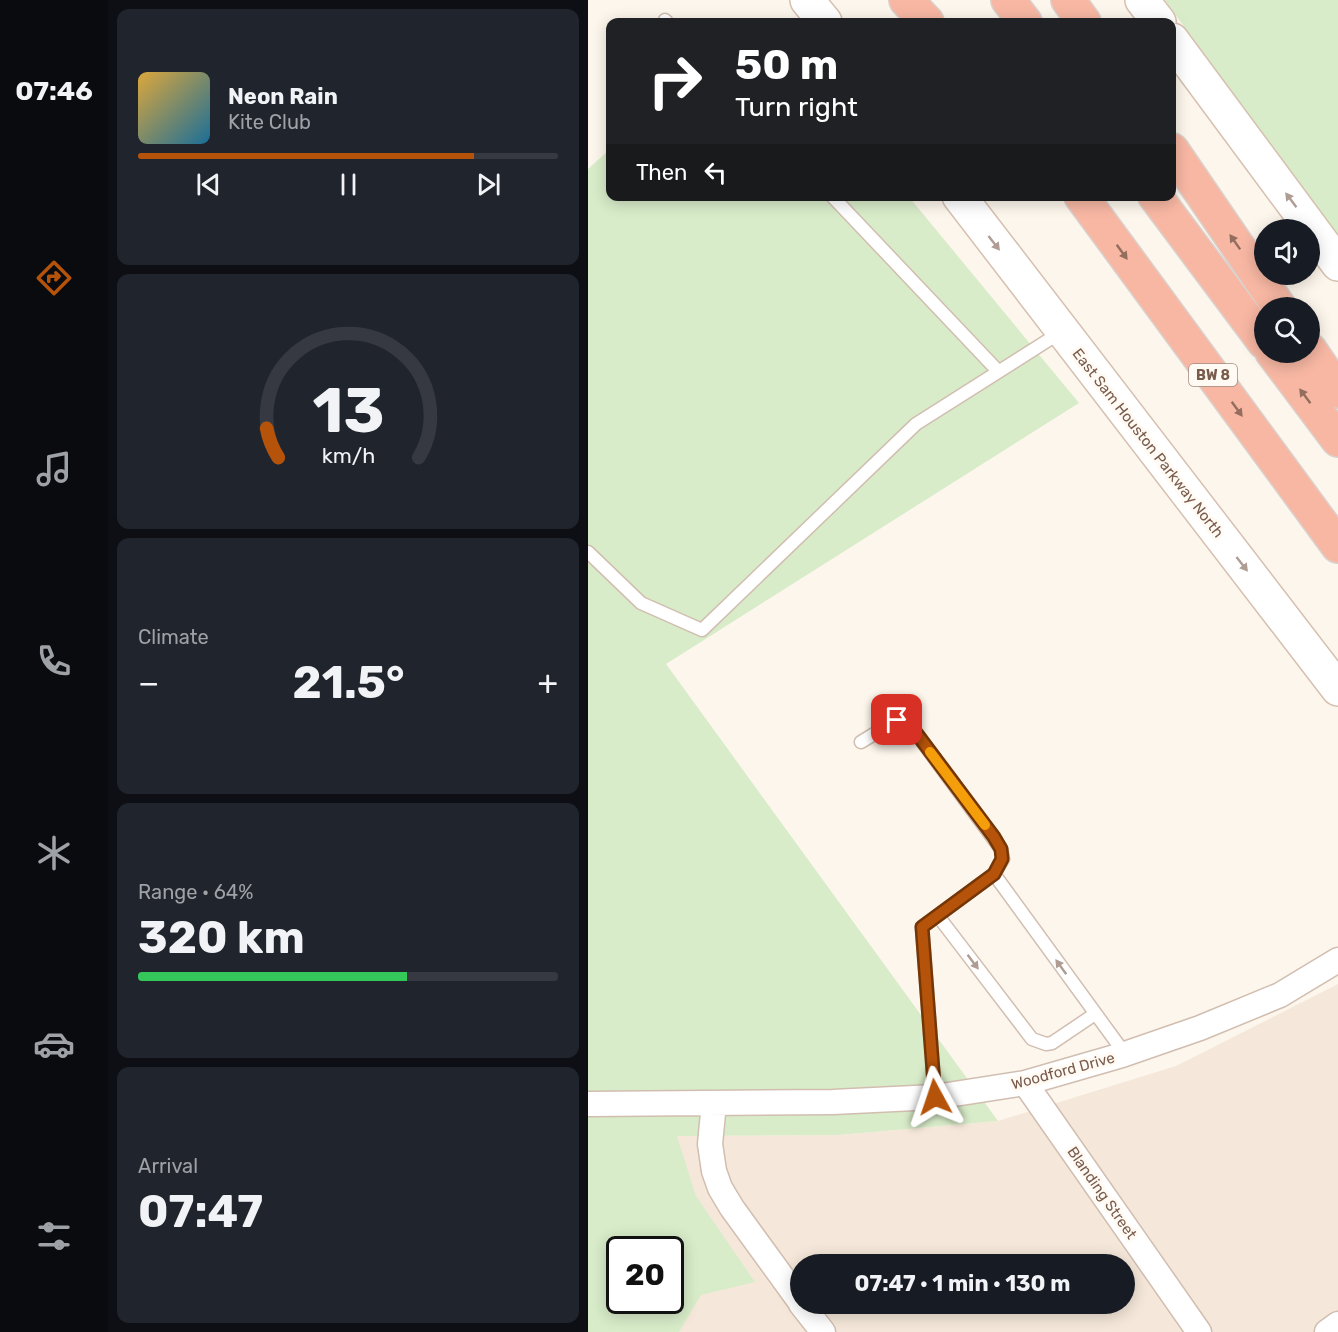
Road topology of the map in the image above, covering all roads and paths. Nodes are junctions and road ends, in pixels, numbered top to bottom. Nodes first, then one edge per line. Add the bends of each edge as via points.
1 (807, 0) edge
2 (906, 0) edge
3 (933, 0) edge
4 (1008, 0) edge
5 (1068, 0) edge
6 (1142, 0) edge
7 (822, 18) edge
8 (923, 18) edge
9 (947, 18) edge
10 (1022, 18) edge
11 (1081, 18) edge
12 (1156, 18) edge
13 (1176, 45) edge
14 (1176, 156) edge
15 (837, 201) edge
16 (963, 201) edge
17 (1084, 201) edge
18 (1159, 201) edge
19 (1338, 264) edge
20 (1272, 297) edge
21 (1254, 329) edge
22 (1062, 331) junction
23 (1280, 363) edge
24 (1319, 363) edge
25 (997, 370) junction
26 (1338, 391) edge
27 (1338, 440) edge
28 (1338, 546) edge
29 (588, 552) edge
30 (1338, 689) edge
31 (861, 742) dead end
32 (994, 874) junction
33 (938, 916) junction
34 (1338, 960) edge
35 (1095, 1014) junction
36 (1125, 1054) junction
37 (1026, 1083) junction
38 (935, 1097) junction
39 (714, 1103) junction
40 (588, 1104) edge
41 (790, 1288) edge
42 (809, 1314) edge
43 (1338, 1324) edge
44 (823, 1332) edge
45 (1199, 1332) edge
46 (1327, 1332) edge

1 - 7 main road
2 - 8 highway
3 - 9 highway
4 - 10 highway
5 - 11 highway
6 - 12 main road
19 -> 13 main road
20 -> 14 highway
15 - 25 lane
16 -> 22 main road, East Sam Houston Parkway North
17 -> 28 highway, BW 8
18 - 21 highway
22 - 25 lane
22 -> 30 main road, East Sam Houston Parkway North
27 -> 23 highway
24 - 26 highway
25 - 29 lane via 915,424 702,630 641,603
31 - 32 lane via 897,720 910,725 1001,849 1002,859
32 - 33 lane
35 -> 32 lane
33 -> 35 lane via 1032,1039 1052,1043
33 - 38 lane via 922,927
34 - 36 street, Woodford Drive via 1280,994 1200,1029
35 - 36 lane
36 - 37 street, Woodford Drive
37 - 38 street, Woodford Drive
37 - 45 street, Blanding Street
38 - 39 street, Woodford Drive
39 - 40 street, Woodford Drive
39 - 41 street via 710,1144 720,1188
42 - 44 street
43 - 46 street

